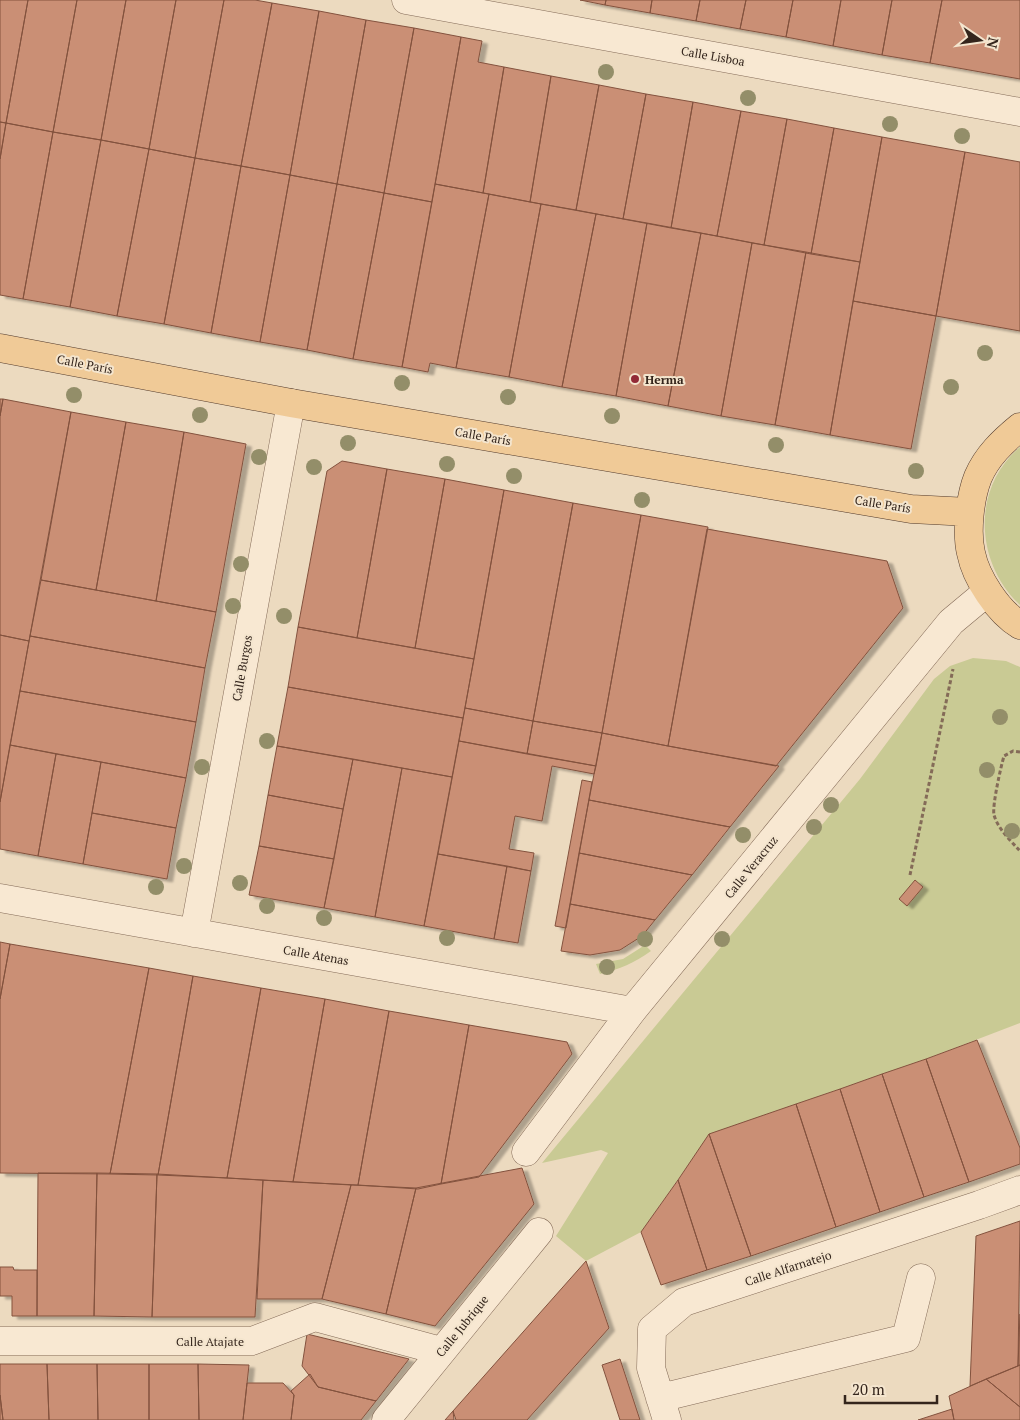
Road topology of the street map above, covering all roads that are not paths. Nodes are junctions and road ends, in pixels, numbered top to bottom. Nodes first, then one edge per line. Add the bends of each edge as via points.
1 (406, 0) edge
2 (1020, 112) edge
3 (0, 348) edge
4 (291, 402) junction
5 (1020, 427) edge
6 (968, 512) junction
7 (986, 592) junction
8 (1020, 625) edge
9 (0, 898) edge
10 (194, 933) junction
11 (632, 1011) junction
12 (526, 1152) dead end
13 (1020, 1190) edge
14 (539, 1232) dead end
15 (921, 1278) dead end
16 (0, 1340) edge
17 (441, 1351) junction
18 (663, 1409) edge
19 (386, 1420) edge

1 - 2 street, Calle Lisboa
3 - 4 main road, Calle París
4 - 6 main road, Calle París via 911,509
4 - 10 street, Calle Burgos
5 - 6 main road via 998,445 978,476
6 - 7 main road via 971,553
7 - 8 main road
7 - 11 street, Calle Veracruz via 951,622
9 - 10 street, Calle Atenas
10 - 11 street, Calle Atenas
11 - 12 street, Calle Veracruz
13 - 18 street, Calle Alfarnatejo via 684,1302 652,1329 651,1368
14 - 17 street, Calle Jubrique
15 - 18 street via 906,1338
16 - 17 street, Calle Atajate via 252,1341 315,1316
17 - 19 street, Calle Jubrique

